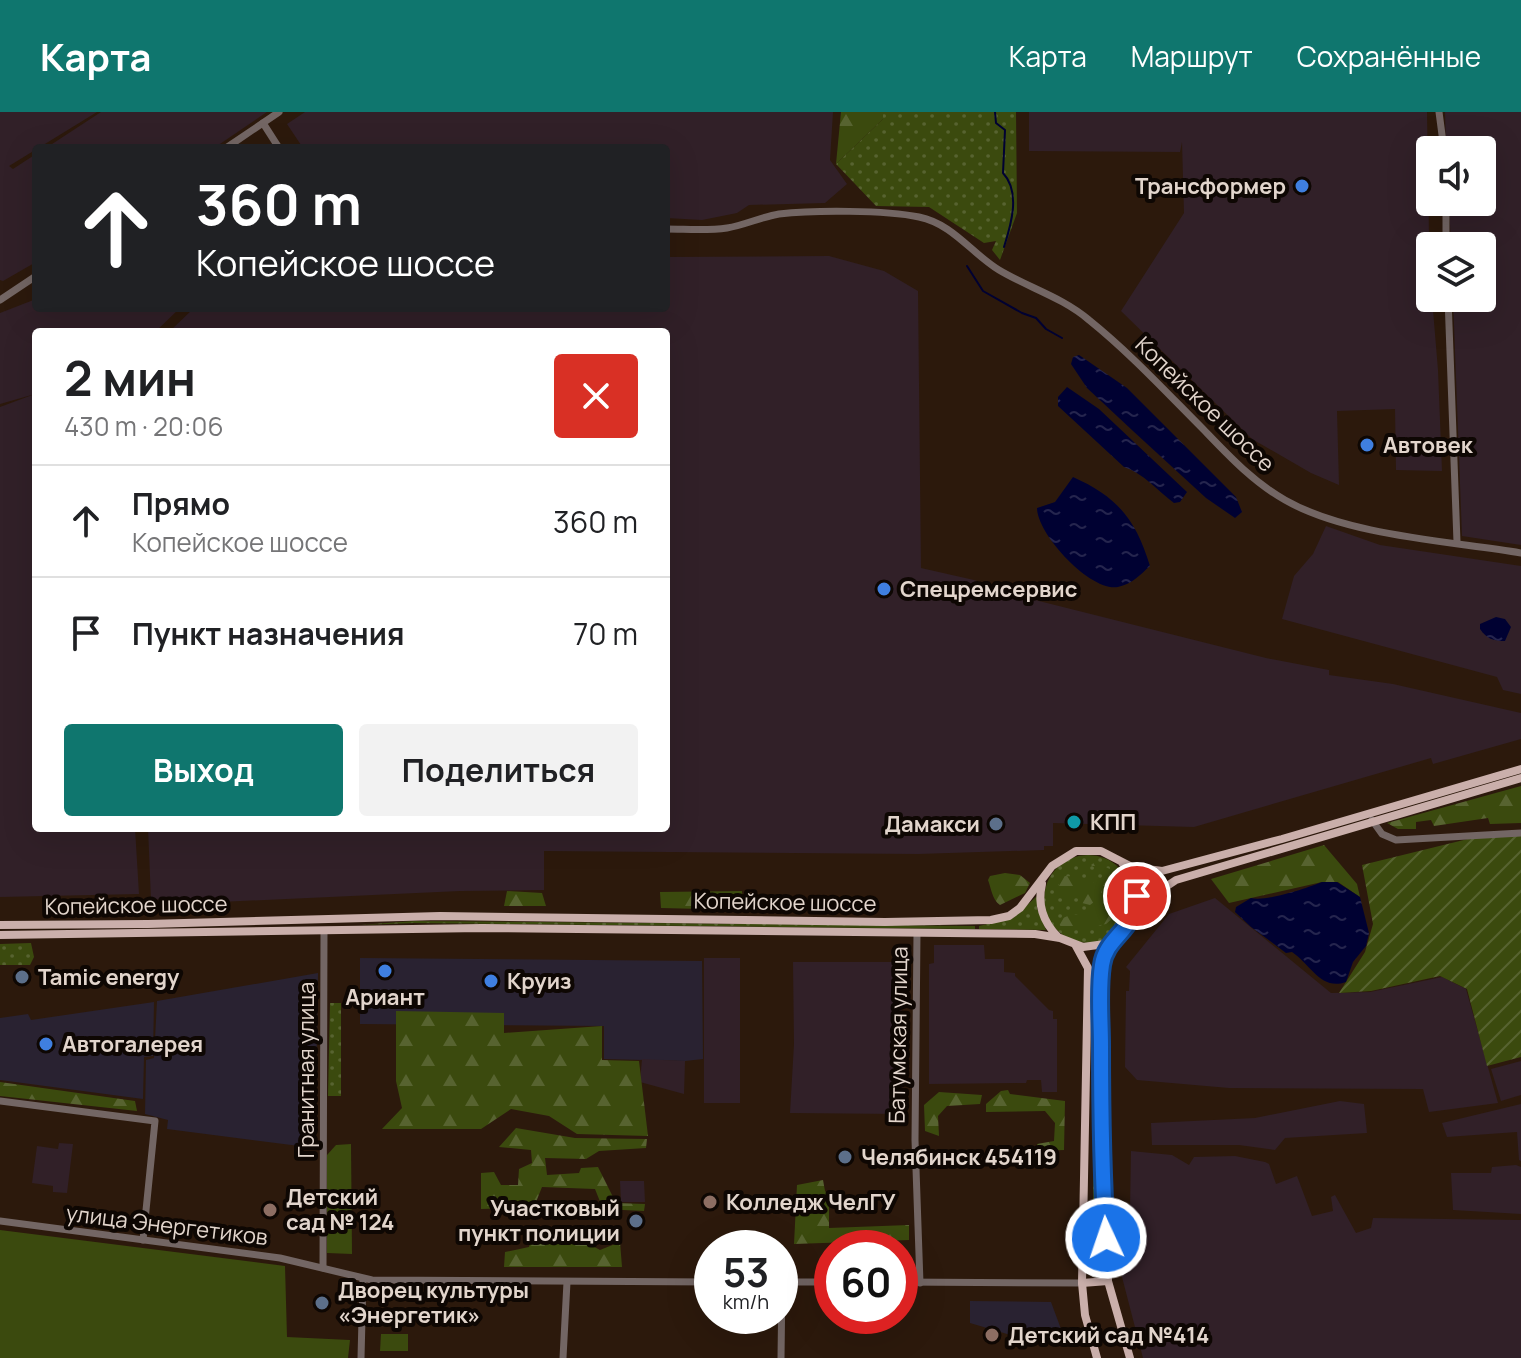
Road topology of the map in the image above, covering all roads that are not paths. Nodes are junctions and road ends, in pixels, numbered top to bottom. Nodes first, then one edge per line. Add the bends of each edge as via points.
1 (279, 112) edge
2 (1439, 112) edge
3 (263, 123) junction
4 (1442, 136) edge
5 (232, 144) edge
6 (276, 144) edge
7 (670, 229) edge
8 (32, 279) edge
9 (0, 300) edge
10 (1449, 312) edge
11 (1457, 542) junction
12 (1521, 553) edge
13 (1521, 769) edge
14 (1521, 778) edge
15 (1372, 820) junction
16 (1521, 833) edge
17 (1123, 864) junction
18 (1047, 873) junction
19 (1134, 918) junction
20 (324, 919) junction
21 (0, 925) edge
22 (324, 931) junction
23 (917, 933) junction
24 (0, 935) edge
25 (1060, 938) junction
26 (1112, 941) junction
27 (1075, 945) junction
28 (0, 1101) edge
29 (1086, 1109) junction
30 (1101, 1110) junction
31 (0, 1221) edge
32 (143, 1240) junction
33 (323, 1268) junction
34 (363, 1279) junction
35 (1108, 1281) junction
36 (567, 1282) junction
37 (694, 1282) edge
38 (920, 1283) joint
39 (1082, 1283) junction
40 (781, 1334) edge
41 (361, 1358) edge
42 (563, 1358) edge
43 (781, 1358) edge
44 (1097, 1358) edge
45 (1130, 1358) edge

1 - 3 street
2 - 4 street
3 - 5 street
3 - 6 street
7 - 11 street, Копейское шоссе via 724,229 780,214 919,217 954,232 998,270 1066,302 1134,361 1247,474 1286,501 1362,529
8 - 9 street
10 - 11 street
11 - 12 street, Копейское шоссе
13 - 17 main road, Копейское шоссе via 1177,868 1154,872
14 - 15 main road
15 - 16 street via 1382,834 1396,840
15 - 19 main road via 1176,880 1149,898
17 - 18 main road, Копейское шоссе via 1101,851 1084,850 1063,857
17 - 19 main road via 1137,889
18 - 20 main road, Копейское шоссе via 1014,912 977,922
18 - 25 main road via 1040,908
19 - 26 main road
20 - 21 main road, Копейское шоссе
20 - 22 main road, Гранитная улица
22 - 23 main road, Копейское шоссе
22 - 24 main road, Копейское шоссе
22 - 33 street, Гранитная улица
23 - 25 main road, Копейское шоссе
23 - 38 street, Батумская улица
25 - 27 main road, Копейское шоссе
26 - 27 main road
26 - 30 main road via 1101,968
27 - 29 main road via 1088,968
28 - 32 street via 155,1121
29 - 30 main road
29 - 39 main road
30 - 35 main road
31 - 32 street, улица Энергетиков
32 - 33 street, улица Энергетиков
33 - 34 street, улица Энергетиков
34 - 36 street, улица Энергетиков
34 - 41 street
35 - 39 main road
35 - 45 main road
36 - 37 street, улица Энергетиков
36 - 42 street
38 - 39 street
39 - 44 main road
40 - 43 street

